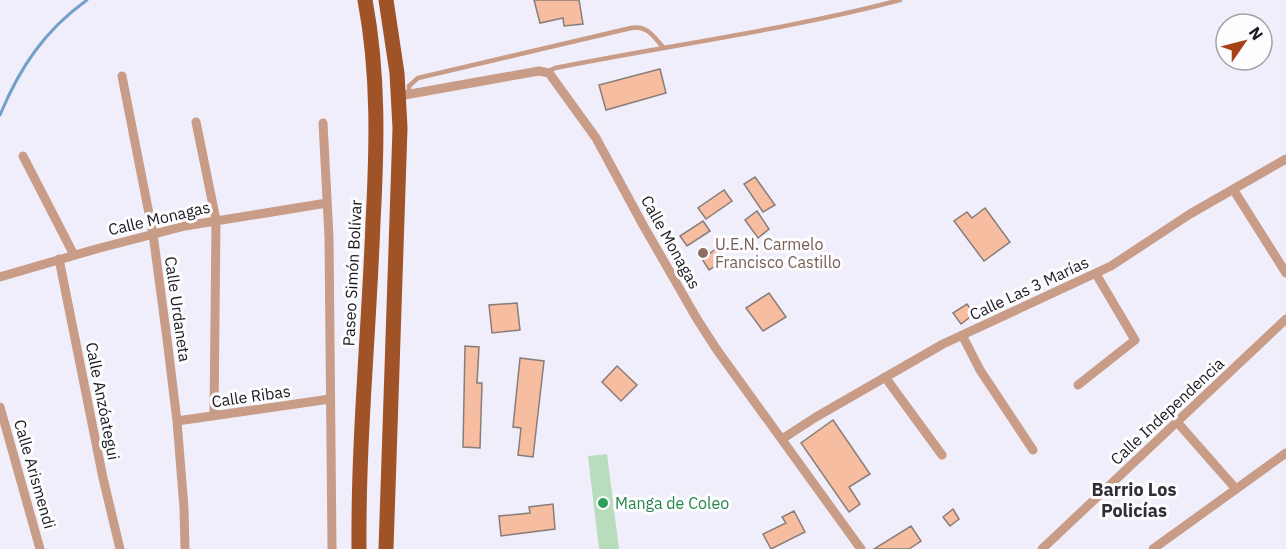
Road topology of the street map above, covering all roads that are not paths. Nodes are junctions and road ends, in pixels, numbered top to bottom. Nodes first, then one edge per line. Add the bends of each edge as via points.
1 (365, 0) edge
2 (386, 0) edge
3 (900, 0) edge
4 (663, 47) junction
5 (547, 72) junction
6 (122, 76) dead end
7 (404, 95) junction
8 (196, 122) dead end
9 (323, 123) dead end
10 (23, 156) dead end
11 (1286, 159) edge
12 (1233, 189) junction
13 (327, 202) junction
14 (216, 220) junction
15 (153, 234) junction
16 (74, 255) junction
17 (59, 259) junction
18 (1286, 273) edge
19 (1096, 274) junction
20 (0, 277) edge
21 (1286, 319) edge
22 (962, 335) junction
23 (885, 377) junction
24 (1078, 385) dead end
25 (330, 399) junction
26 (0, 407) edge
27 (214, 416) junction
28 (177, 422) junction
29 (1177, 422) junction
30 (782, 439) junction
31 (1033, 450) dead end
32 (1286, 453) edge
33 (942, 455) dead end
34 (1236, 489) junction
35 (40, 549) edge
36 (120, 549) edge
37 (184, 549) edge
38 (332, 549) edge
39 (359, 549) edge
40 (386, 549) edge
41 (861, 549) edge
42 (1042, 549) edge
43 (1153, 549) edge

1 - 39 main road, Paseo Simón Bolívar via 377,105 360,447
2 - 7 main road
3 - 4 lane via 785,26
4 - 5 lane
4 - 7 lane via 647,30 631,28 418,78
5 - 7 street
5 - 30 street, Calle Monagas via 596,138 697,319
6 - 15 street, Calle Urdaneta
7 - 40 main road
8 - 14 street
9 - 13 street, Paseo Simón Bolívar
10 - 16 street
11 - 12 street, Calle Las 3 Marías
12 - 18 street
12 - 19 street, Calle Las 3 Marías
13 - 14 street, Calle Monagas
13 - 25 street, Paseo Simón Bolívar
14 - 15 street, Calle Monagas
14 - 27 street
15 - 16 street, Calle Monagas
15 - 28 street, Calle Urdaneta
16 - 17 street, Calle Monagas
17 - 20 street, Calle Monagas
17 - 36 street, Calle Anzóategui
19 - 22 street, Calle Las 3 Marías
19 - 24 street via 1135,340
21 - 29 street, Calle Independencia
22 - 23 street, Calle Las 3 Marías
22 - 31 street via 980,370
23 - 30 street, Calle Las 3 Marías
23 - 33 street
25 - 27 street, Calle Ribas
25 - 38 street, Paseo Simón Bolívar
26 - 35 street, Calle Arismendi
27 - 28 street, Calle Ribas
28 - 37 street, Calle Urdaneta
29 - 34 street
29 - 42 street, Calle Independencia
30 - 41 street, Calle Monagas
32 - 34 street
34 - 43 street

